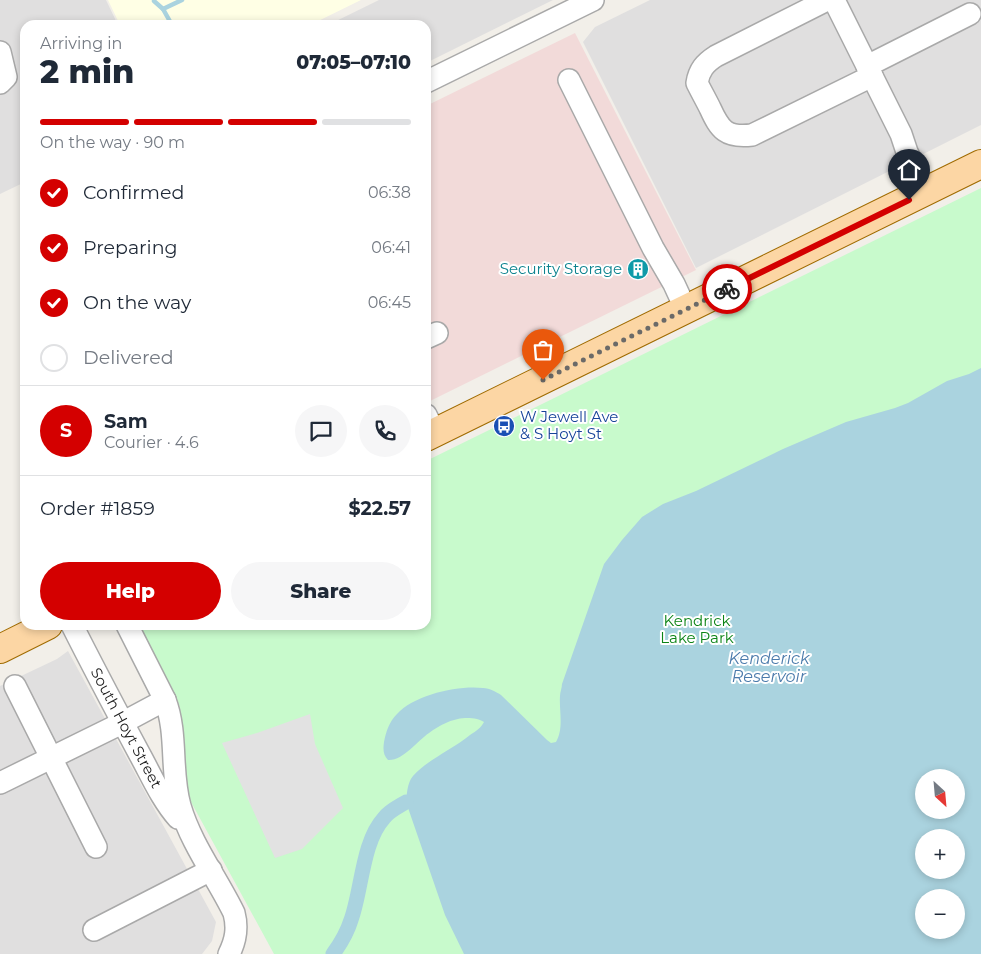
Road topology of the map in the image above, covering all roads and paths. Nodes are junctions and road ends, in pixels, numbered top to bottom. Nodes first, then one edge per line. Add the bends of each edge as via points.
1 (593, 0) edge
2 (827, 0) edge
3 (834, 0) edge
4 (970, 14) dead end
5 (0, 52) edge
6 (869, 71) junction
7 (3, 80) edge
8 (431, 80) edge
9 (569, 80) dead end
10 (981, 164) edge
11 (926, 191) junction
12 (686, 310) junction
13 (431, 427) edge
14 (38, 630) edge
15 (75, 630) edge
16 (129, 630) edge
17 (0, 649) edge
18 (15, 686) dead end
19 (164, 700) junction
20 (122, 723) junction
21 (51, 758) junction
22 (0, 783) edge
23 (188, 827) junction
24 (96, 847) dead end
25 (211, 870) junction
26 (94, 930) dead end
27 (229, 954) edge

1 - 8 street
2 - 6 street via 716,56 701,68 697,83 718,124 733,134 752,135
3 - 6 street
4 - 6 street
5 - 7 street
6 - 11 street
9 - 12 street
10 - 11 main road
11 - 12 main road
12 - 13 main road
14 - 17 main road
15 - 20 street, South Hoyt Street
16 - 19 street, South Hoyt Street
18 - 21 street
19 - 20 street
19 - 23 street, South Hoyt Street via 173,734 176,792
20 - 21 street
20 - 23 street, South Hoyt Street via 168,806
21 - 22 street
21 - 24 street
23 - 25 street, South Hoyt Street
25 - 26 street
25 - 27 street, South Hoyt Street via 236,920 236,936

